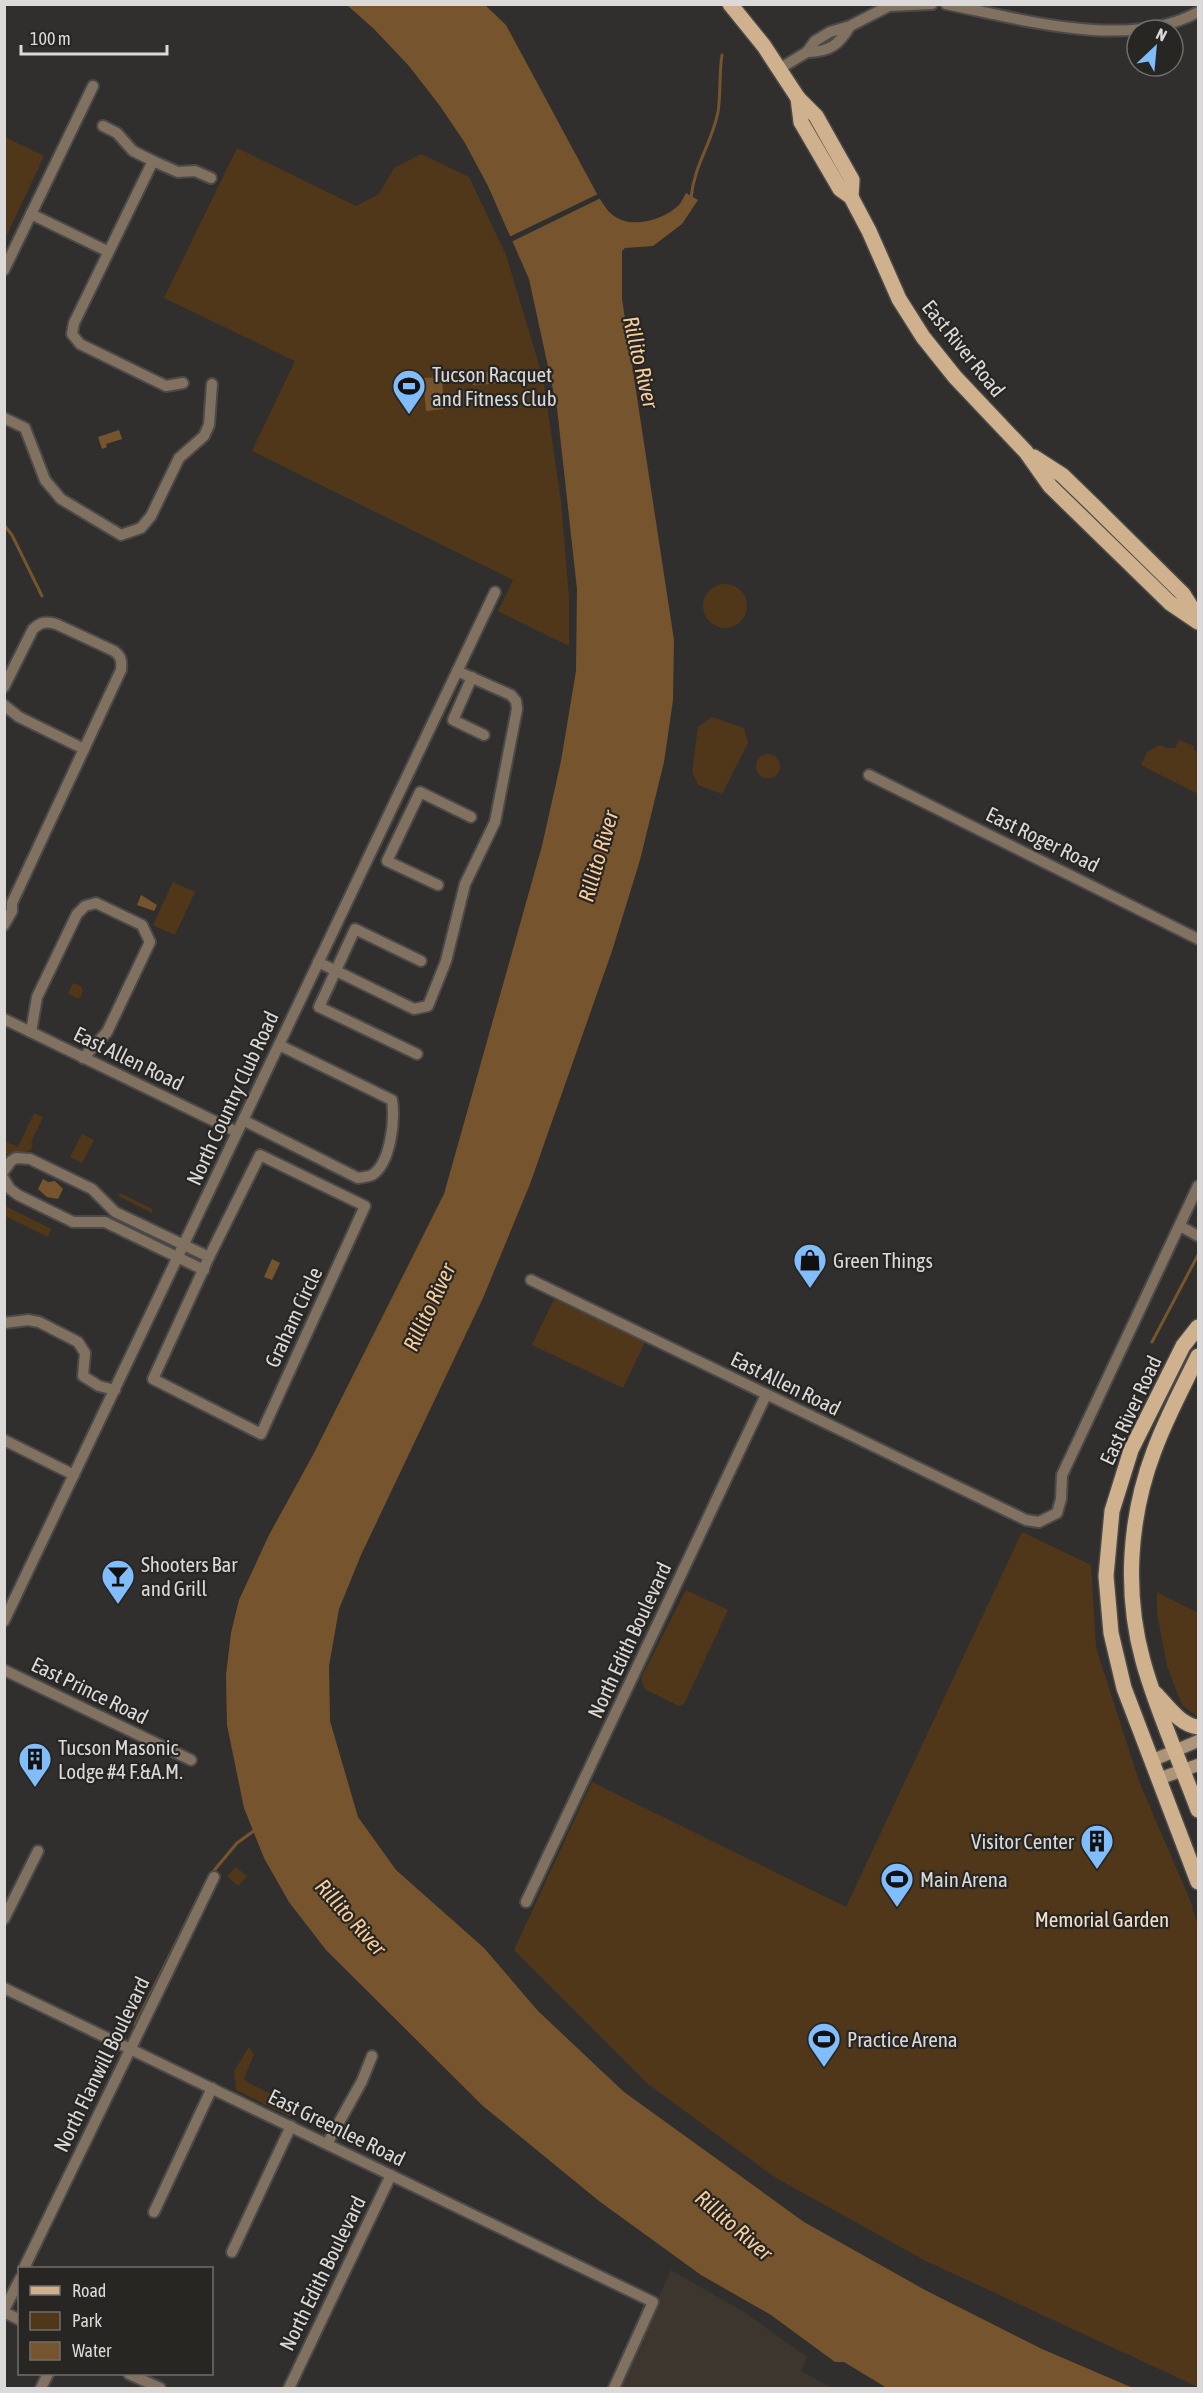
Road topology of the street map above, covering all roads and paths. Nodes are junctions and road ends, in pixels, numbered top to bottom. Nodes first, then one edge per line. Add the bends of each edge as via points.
1 (730, 4) edge
2 (932, 4) edge
3 (946, 4) edge
4 (1198, 12) edge
5 (779, 69) junction
6 (93, 86) dead end
7 (103, 126) dead end
8 (153, 161) junction
9 (211, 178) dead end
10 (31, 214) junction
11 (107, 251) junction
12 (4, 270) edge
13 (183, 383) dead end
14 (212, 384) dead end
15 (4, 418) edge
16 (495, 592) dead end
17 (1198, 620) edge
18 (457, 671) junction
19 (472, 677) junction
20 (4, 687) edge
21 (4, 705) edge
22 (484, 735) dead end
23 (84, 749) junction
24 (869, 775) dead end
25 (389, 815) junction
26 (471, 817) dead end
27 (404, 824) junction
28 (438, 885) dead end
29 (8, 905) edge
30 (4, 925) edge
31 (1198, 939) edge
32 (421, 961) dead end
33 (318, 962) junction
34 (336, 970) junction
35 (4, 1019) edge
36 (32, 1032) junction
37 (279, 1045) junction
38 (417, 1054) dead end
39 (83, 1058) junction
40 (243, 1120) junction
41 (237, 1132) junction
42 (4, 1171) edge
43 (4, 1179) edge
44 (1198, 1186) edge
45 (1180, 1226) junction
46 (1198, 1236) edge
47 (184, 1245) junction
48 (178, 1257) junction
49 (209, 1257) junction
50 (204, 1270) junction
51 (531, 1280) dead end
52 (4, 1323) edge
53 (1198, 1327) edge
54 (1198, 1356) edge
55 (114, 1390) junction
56 (766, 1395) junction
57 (4, 1440) edge
58 (74, 1474) junction
59 (1026, 1520) joint
60 (4, 1621) edge
61 (4, 1671) edge
62 (1152, 1690) junction
63 (1198, 1727) edge
64 (1198, 1741) edge
65 (1175, 1751) junction
66 (191, 1760) dead end
67 (1151, 1761) junction
68 (1198, 1765) edge
69 (1183, 1770) junction
70 (1158, 1779) junction
71 (1198, 1810) edge
72 (38, 1851) dead end
73 (214, 1877) dead end
74 (1198, 1882) edge
75 (526, 1902) dead end
76 (4, 1919) edge
77 (4, 1988) edge
78 (130, 2048) junction
79 (372, 2056) dead end
80 (212, 2088) junction
81 (291, 2127) junction
82 (327, 2144) junction
83 (391, 2175) junction
84 (154, 2212) dead end
85 (232, 2252) dead end
86 (24, 2267) edge
87 (18, 2283) edge
88 (4, 2311) edge
89 (18, 2319) edge
90 (133, 2375) edge
91 (160, 2388) edge
92 (289, 2388) edge
93 (614, 2388) edge

1 - 5 main road, East River Road
2 - 5 street via 889,6 850,26 843,38 823,52 807,52
3 - 4 street via 1086,31 1162,27
5 - 17 main road, East River Road via 798,98 801,122 840,189 851,197 899,299 923,338 1026,452 1062,475 1183,594
6 - 10 street
7 - 8 street via 117,133 133,151
8 - 9 street via 177,172 195,171
8 - 11 street
10 - 11 street
10 - 12 street
11 - 13 street via 71,337 166,386
14 - 15 street via 204,436 179,458 151,516 141,528 122,535 61,499 45,480 25,428
16 - 18 street, North Country Club Road
18 - 19 street
18 - 25 street, North Country Club Road
19 - 22 street via 453,720
19 - 34 street via 511,695 517,710 493,829 465,884 446,961 428,1006 414,1009
20 - 23 street via 33,629 40,623 56,624 119,655 121,670
21 - 23 street via 19,717
23 - 29 street
24 - 31 street, East Roger Road
25 - 27 street
25 - 33 street, North Country Club Road
26 - 27 street via 420,792
27 - 28 street via 387,861
29 - 30 street via 12,911
32 - 34 street via 354,929
33 - 34 street
33 - 37 street, North Country Club Road
34 - 38 street via 319,1007
35 - 36 street, East Allen Road
36 - 39 street, East Allen Road
36 - 39 street via 38,997 77,914 85,906 96,903 142,925 150,942 107,1032
37 - 40 street, North Country Club Road
37 - 40 street via 392,1100 392,1133 381,1166 372,1175 358,1178
39 - 41 street, East Allen Road
40 - 41 street, North Country Club Road
41 - 47 street, North Country Club Road
42 - 47 street via 16,1158 30,1159 92,1189 115,1212
43 - 48 street via 18,1195 73,1222 105,1222
44 - 45 street, East River Road
45 - 46 street
45 - 59 street, East River Road via 1062,1475 1057,1514 1039,1522
47 - 48 street, North Country Club Road
47 - 49 street
48 - 50 street
48 - 55 street, North Country Club Road
49 - 50 street, Graham Circle
49 - 50 street, Graham Circle via 260,1155 365,1206 261,1434 153,1380
51 - 56 street, East Allen Road
52 - 55 street via 39,1322 78,1342 85,1353 83,1376
53 - 67 main road, East River Road via 1183,1346 1131,1450 1116,1491 1109,1531 1106,1576 1111,1632 1124,1688
54 - 62 main road, East River Road via 1155,1448 1137,1509 1132,1556 1133,1607
55 - 58 street, North Country Club Road
56 - 59 street, East Allen Road
56 - 75 street, North Edith Boulevard
57 - 58 street
58 - 60 street, North Country Club Road
61 - 66 street, East Prince Road
62 - 63 main road via 1188,1725
62 - 65 main road, East River Road
64 - 65 street
65 - 67 street
65 - 69 main road, East River Road
67 - 70 main road, East River Road
68 - 69 street
69 - 70 street
69 - 71 main road, East River Road
70 - 74 main road, East River Road
72 - 76 street
73 - 78 street, North Flanwill Boulevard
77 - 78 street, East Greenlee Road
78 - 80 street, East Greenlee Road
78 - 86 street, North Flanwill Boulevard
79 - 82 street
80 - 81 street, East Greenlee Road
80 - 84 street
81 - 82 street, East Greenlee Road
81 - 85 street
82 - 83 street, East Greenlee Road
83 - 92 street, North Edith Boulevard
83 - 93 street, East Greenlee Road via 653,2302
87 - 88 street
88 - 89 street
90 - 91 street

